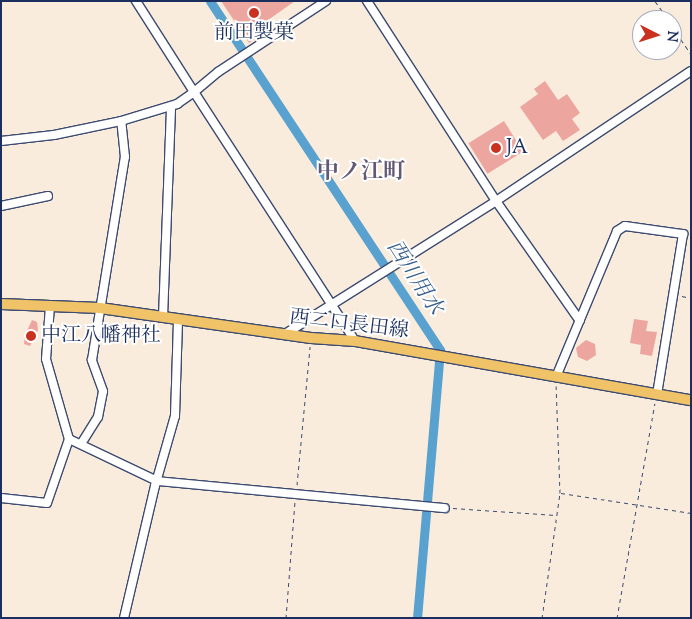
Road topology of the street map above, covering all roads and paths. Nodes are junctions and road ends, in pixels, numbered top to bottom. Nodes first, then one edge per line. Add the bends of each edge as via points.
1 (136, 1) edge
2 (326, 1) edge
3 (366, 1) edge
4 (682, 41) edge
5 (691, 54) edge
6 (691, 71) edge
7 (194, 92) junction
8 (171, 107) junction
9 (121, 121) junction
10 (1, 141) edge
11 (48, 196) dead end
12 (496, 201) junction
13 (1, 206) edge
14 (674, 295) junction
15 (691, 298) edge
16 (1, 304) edge
17 (332, 304) junction
18 (50, 306) junction
19 (100, 308) junction
20 (163, 317) junction
21 (178, 321) junction
22 (580, 321) junction
23 (285, 334) junction
24 (311, 338) junction
25 (356, 341) junction
26 (556, 377) junction
27 (657, 394) junction
28 (691, 400) edge
29 (69, 439) junction
30 (81, 444) junction
31 (157, 481) junction
32 (296, 493) junction
33 (560, 493) junction
34 (1, 498) edge
35 (638, 503) junction
36 (445, 508) joint
37 (691, 513) edge
38 (556, 515) junction
39 (124, 618) edge
40 (286, 618) edge
41 (542, 618) edge
42 (617, 618) edge

1 - 7 street
2 - 7 street via 218,72
3 - 12 street
4 - 5 path
6 - 12 street
7 - 8 street
7 - 17 street
8 - 9 street
8 - 20 street
9 - 10 street via 54,135
9 - 19 street via 125,157
11 - 13 street
12 - 17 street
12 - 22 street
14 - 15 path
14 - 22 street via 683,234 625,226 617,231
14 - 27 street
16 - 18 main road, 西二口長田線
17 - 23 street
17 - 25 street
18 - 19 main road, 西二口長田線
18 - 29 street via 46,359
19 - 20 main road, 西二口長田線
19 - 30 street via 92,360 103,391 98,417
20 - 21 main road, 西二口長田線
21 - 23 main road, 西二口長田線
21 - 31 street via 175,416
22 - 26 street
23 - 24 main road, 西二口長田線
24 - 25 main road, 西二口長田線
24 - 32 path
25 - 26 main road, 西二口長田線
26 - 27 main road, 西二口長田線
26 - 33 path
27 - 28 main road, 西二口長田線
27 - 35 path
29 - 30 street
29 - 34 street via 47,503
30 - 31 street
31 - 32 street
31 - 39 street
32 - 36 street
32 - 40 path
33 - 35 path
33 - 38 path
35 - 37 path
35 - 42 path
36 - 38 path
38 - 41 path

